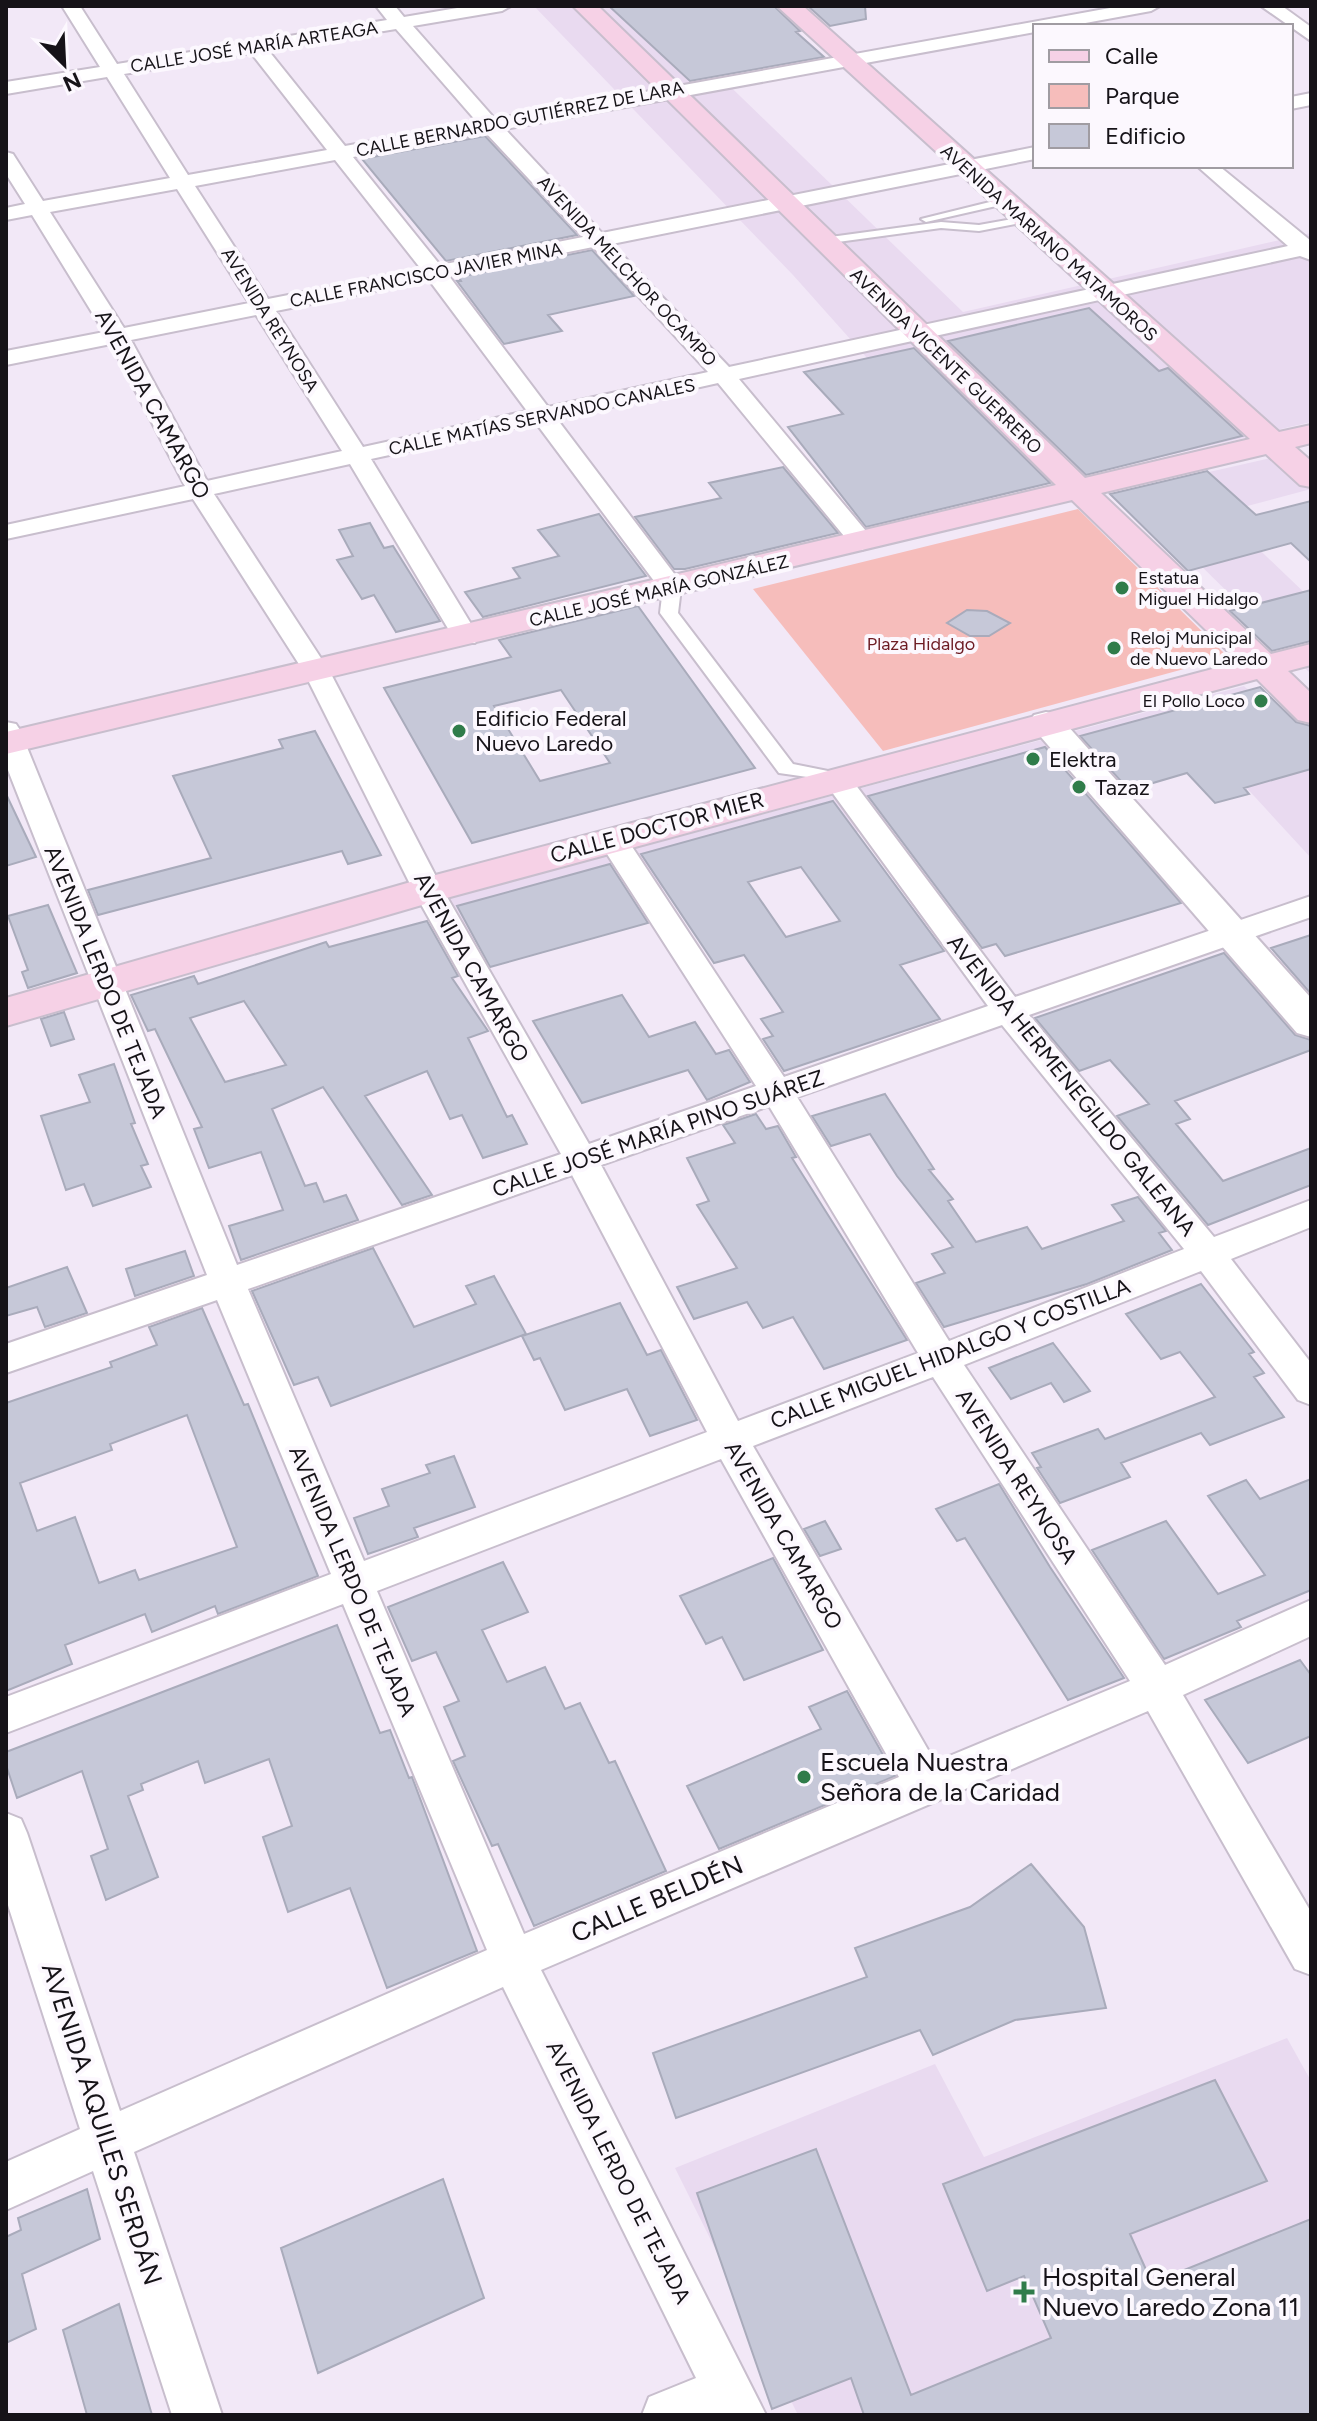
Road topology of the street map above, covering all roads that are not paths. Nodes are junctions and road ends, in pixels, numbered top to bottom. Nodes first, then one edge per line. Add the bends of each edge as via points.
1 (71, 6) edge
2 (385, 6) edge
3 (502, 6) edge
4 (585, 6) edge
5 (789, 6) edge
6 (1018, 6) edge
7 (1151, 6) edge
8 (1270, 6) edge
9 (400, 23) junction
10 (1037, 24) edge
11 (1050, 24) edge
12 (1033, 27) edge
13 (1311, 36) edge
14 (256, 47) junction
15 (846, 60) junction
16 (113, 70) junction
17 (6, 88) edge
18 (671, 91) junction
19 (490, 125) junction
20 (342, 153) junction
21 (1033, 153) edge
22 (6, 158) edge
23 (964, 167) junction
24 (1209, 168) edge
25 (184, 182) junction
26 (784, 203) junction
27 (21, 211) edge
28 (1012, 211) junction
29 (820, 238) junction
30 (599, 240) junction
31 (1309, 250) edge
32 (435, 273) junction
33 (1104, 292) junction
34 (262, 308) junction
35 (916, 333) junction
36 (118, 336) junction
37 (6, 358) edge
38 (725, 377) junction
39 (543, 416) junction
40 (1311, 434) edge
41 (1271, 444) junction
42 (358, 457) junction
43 (1311, 478) edge
44 (1079, 490) junction
45 (200, 491) junction
46 (6, 532) edge
47 (862, 542) junction
48 (672, 588) junction
49 (466, 637) junction
50 (1311, 654) edge
51 (1264, 666) junction
52 (317, 672) junction
53 (1311, 712) edge
54 (1046, 722) junction
55 (8, 738) edge
56 (836, 778) junction
57 (613, 840) junction
58 (428, 890) junction
59 (1311, 906) edge
60 (1231, 934) junction
61 (105, 982) junction
62 (1008, 1011) junction
63 (6, 1012) edge
64 (1311, 1023) edge
65 (777, 1092) junction
66 (581, 1160) junction
67 (1311, 1213) edge
68 (1207, 1253) junction
69 (227, 1282) junction
70 (6, 1359) edge
71 (941, 1359) junction
72 (1311, 1390) edge
73 (729, 1439) junction
74 (354, 1583) junction
75 (1311, 1617) edge
76 (1157, 1688) junction
77 (6, 1715) edge
78 (926, 1785) junction
79 (6, 1833) edge
80 (1311, 1954) edge
81 (513, 1960) junction
82 (106, 2143) junction
83 (6, 2186) edge
84 (734, 2402) edge
85 (197, 2415) edge
86 (667, 2415) edge

1 - 16 street, AVENIDA REYNOSA
2 - 9 street, AVENIDA MELCHOR OCAMPO
3 - 9 street, CALLE JOSÉ MARÍA ARTEAGA
4 - 18 main road, AVENIDA VICENTE GUERRERO
5 - 15 main road, AVENIDA MARIANO MATAMOROS
6 - 10 street
7 - 11 street, CALLE BERNARDO GUTIÉRREZ DE LARA
8 - 13 street
9 - 14 street, CALLE JOSÉ MARÍA ARTEAGA
9 - 19 street, AVENIDA MELCHOR OCAMPO
12 - 15 street, CALLE BERNARDO GUTIÉRREZ DE LARA
14 - 16 street, CALLE JOSÉ MARÍA ARTEAGA
14 - 20 street
15 - 18 street, CALLE BERNARDO GUTIÉRREZ DE LARA
15 - 23 main road, AVENIDA MARIANO MATAMOROS
16 - 17 street, CALLE JOSÉ MARÍA ARTEAGA
16 - 25 street, AVENIDA REYNOSA
18 - 19 street, CALLE BERNARDO GUTIÉRREZ DE LARA
18 - 26 main road, AVENIDA VICENTE GUERRERO
19 - 20 street, CALLE BERNARDO GUTIÉRREZ DE LARA
19 - 30 street, AVENIDA MELCHOR OCAMPO
20 - 25 street, CALLE BERNARDO GUTIÉRREZ DE LARA
20 - 32 street
21 - 23 street, CALLE FRANCISCO JAVIER MINA
22 - 27 street, AVENIDA CAMARGO
23 - 26 street, CALLE FRANCISCO JAVIER MINA
23 - 28 main road, AVENIDA MARIANO MATAMOROS
24 - 31 street
25 - 27 street, CALLE BERNARDO GUTIÉRREZ DE LARA
25 - 34 street, AVENIDA REYNOSA
26 - 29 main road, AVENIDA VICENTE GUERRERO
26 - 30 street, CALLE FRANCISCO JAVIER MINA
27 - 36 street, AVENIDA CAMARGO
28 - 29 lane via 931,218
28 - 29 lane via 979,228 941,225
28 - 33 main road, AVENIDA MARIANO MATAMOROS
29 - 35 main road, AVENIDA VICENTE GUERRERO
30 - 32 street, CALLE FRANCISCO JAVIER MINA
30 - 38 street, AVENIDA MELCHOR OCAMPO
31 - 33 street, CALLE MATÍAS SERVANDO CANALES
32 - 34 street, CALLE FRANCISCO JAVIER MINA
32 - 39 street
33 - 35 street, CALLE MATÍAS SERVANDO CANALES
33 - 41 main road, AVENIDA MARIANO MATAMOROS
34 - 36 street, CALLE FRANCISCO JAVIER MINA
34 - 42 street, AVENIDA REYNOSA
35 - 38 street, CALLE MATÍAS SERVANDO CANALES
35 - 44 main road, AVENIDA VICENTE GUERRERO
36 - 37 street, CALLE FRANCISCO JAVIER MINA
36 - 45 street, AVENIDA CAMARGO
38 - 39 street, CALLE MATÍAS SERVANDO CANALES
38 - 47 street, AVENIDA MELCHOR OCAMPO
39 - 42 street, CALLE MATÍAS SERVANDO CANALES
39 - 48 street
40 - 41 main road, CALLE JOSÉ MARÍA GONZÁLEZ
41 - 43 main road, AVENIDA MARIANO MATAMOROS
41 - 44 main road, CALLE JOSÉ MARÍA GONZÁLEZ
42 - 45 street, CALLE MATÍAS SERVANDO CANALES
42 - 49 street, AVENIDA REYNOSA
44 - 47 main road, CALLE JOSÉ MARÍA GONZÁLEZ
44 - 51 main road, AVENIDA VICENTE GUERRERO
45 - 46 street, CALLE MATÍAS SERVANDO CANALES
45 - 52 street, AVENIDA CAMARGO
47 - 48 main road, CALLE JOSÉ MARÍA GONZÁLEZ
48 - 49 main road, CALLE JOSÉ MARÍA GONZÁLEZ
48 - 56 street via 669,613 786,769
49 - 52 main road, CALLE JOSÉ MARÍA GONZÁLEZ
50 - 51 main road, CALLE DOCTOR MIER
51 - 53 main road, AVENIDA VICENTE GUERRERO
51 - 54 main road, CALLE DOCTOR MIER
52 - 55 main road, CALLE JOSÉ MARÍA GONZÁLEZ
52 - 58 street, AVENIDA CAMARGO
54 - 56 main road, CALLE DOCTOR MIER
54 - 60 street
55 - 61 street, AVENIDA LERDO DE TEJADA
56 - 57 main road, CALLE DOCTOR MIER
56 - 62 street, AVENIDA HERMENEGILDO GALEANA
57 - 58 main road, CALLE DOCTOR MIER
57 - 65 street, AVENIDA REYNOSA
58 - 61 main road, CALLE DOCTOR MIER
58 - 66 street, AVENIDA CAMARGO
59 - 60 street, CALLE JOSÉ MARÍA PINO SUÁREZ
60 - 62 street, CALLE JOSÉ MARÍA PINO SUÁREZ
60 - 64 street
61 - 63 main road, CALLE DOCTOR MIER
61 - 69 street, AVENIDA LERDO DE TEJADA
62 - 65 street, CALLE JOSÉ MARÍA PINO SUÁREZ
62 - 68 street, AVENIDA HERMENEGILDO GALEANA
65 - 66 street, CALLE JOSÉ MARÍA PINO SUÁREZ
65 - 71 street, AVENIDA REYNOSA
66 - 69 street, CALLE JOSÉ MARÍA PINO SUÁREZ
66 - 73 street, AVENIDA CAMARGO
67 - 68 street, CALLE MIGUEL HIDALGO Y COSTILLA
68 - 71 street, CALLE MIGUEL HIDALGO Y COSTILLA
68 - 72 street, AVENIDA HERMENEGILDO GALEANA
69 - 70 street, CALLE JOSÉ MARÍA PINO SUÁREZ
69 - 74 street, AVENIDA LERDO DE TEJADA
71 - 73 street, CALLE MIGUEL HIDALGO Y COSTILLA
71 - 76 street, AVENIDA REYNOSA
73 - 74 street, CALLE MIGUEL HIDALGO Y COSTILLA
73 - 78 street, AVENIDA CAMARGO
74 - 77 street, CALLE MIGUEL HIDALGO Y COSTILLA
74 - 81 street, AVENIDA LERDO DE TEJADA
75 - 76 street, CALLE BELDÉN
76 - 78 street, CALLE BELDÉN
76 - 80 street, AVENIDA REYNOSA
78 - 81 street, CALLE BELDÉN
79 - 82 street, AVENIDA AQUILES SERDÁN
81 - 82 street, CALLE BELDÉN
81 - 84 street, AVENIDA LERDO DE TEJADA
82 - 83 street, CALLE BELDÉN
82 - 85 street, AVENIDA AQUILES SERDÁN
84 - 86 street

